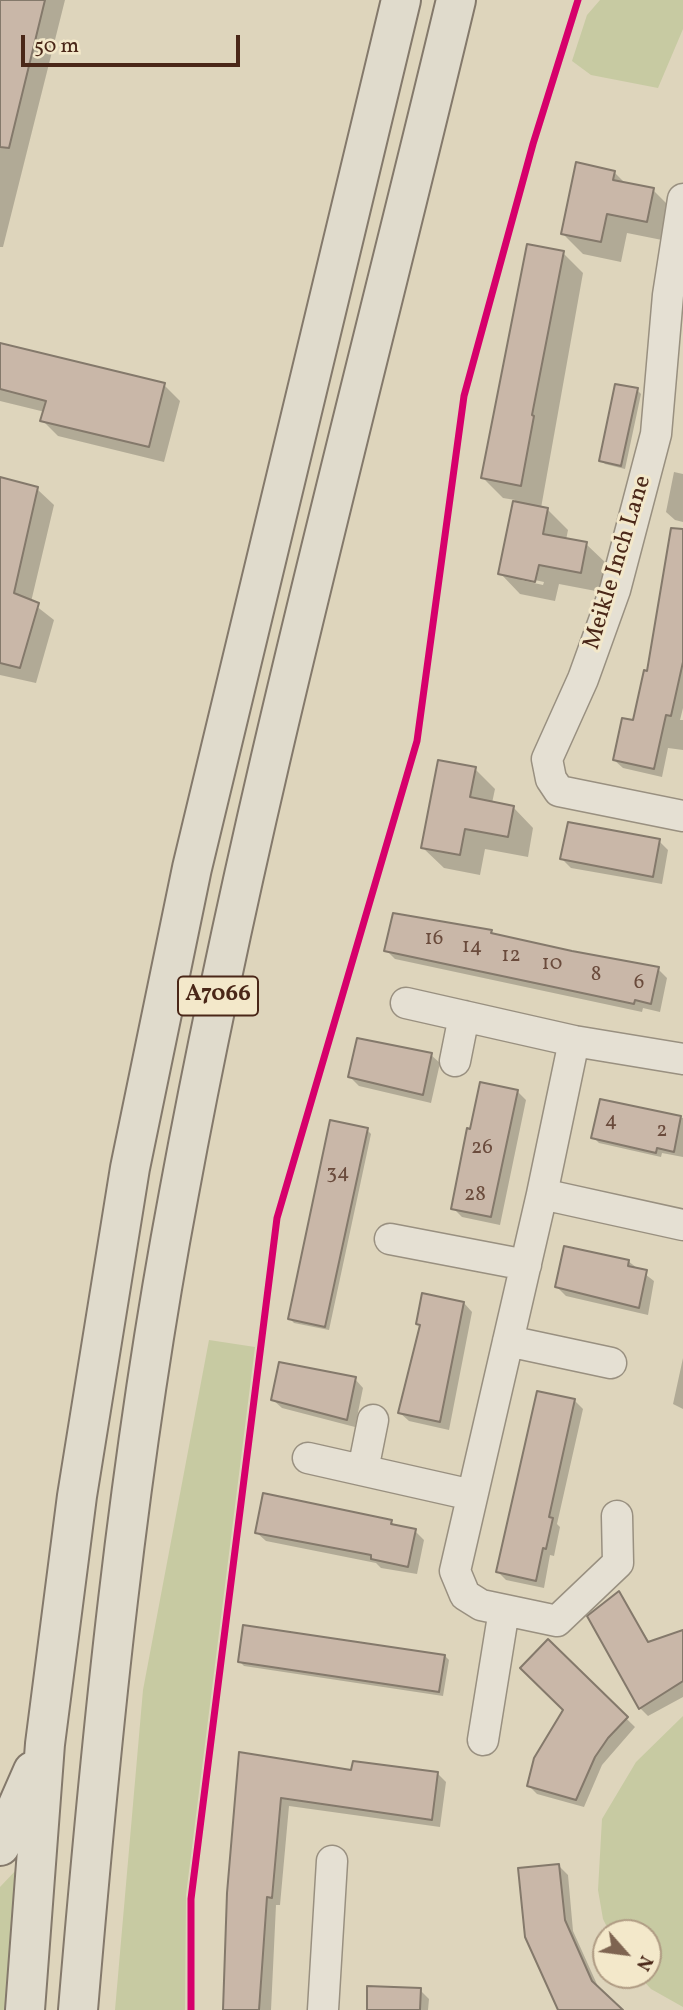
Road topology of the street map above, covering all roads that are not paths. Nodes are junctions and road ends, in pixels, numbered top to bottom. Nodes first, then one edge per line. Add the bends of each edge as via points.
1 (401, 0) edge
2 (456, 0) edge
3 (683, 199) edge
4 (683, 816) edge
5 (406, 1003) dead end
6 (464, 1016) junction
7 (574, 1041) junction
8 (683, 1059) edge
9 (455, 1061) dead end
10 (542, 1194) junction
11 (683, 1225) edge
12 (390, 1239) dead end
13 (526, 1265) junction
14 (508, 1341) junction
15 (611, 1363) dead end
16 (373, 1420) dead end
17 (308, 1458) dead end
18 (363, 1470) junction
19 (472, 1495) junction
20 (617, 1516) dead end
21 (504, 1610) junction
22 (483, 1740) dead end
23 (45, 1744) junction
24 (0, 1846) edge
25 (332, 1861) dead end
26 (26, 2010) edge
27 (78, 2010) edge
28 (323, 2010) edge

1 - 23 main road, A7066 via 192,867 130,1168 76,1496
2 - 27 main road, A7066 via 246,864 178,1195 129,1502
3 - 4 street, Meikle Inch Lane via 668,295 656,434 640,505 595,648 547,759 559,791
5 - 6 street
6 - 7 street
6 - 9 street
7 - 8 street
7 - 10 street
10 - 11 street
10 - 13 street
12 - 13 street
13 - 14 street
14 - 15 street
14 - 19 street
16 - 18 street
17 - 18 street
18 - 19 street
19 - 21 street via 455,1571 465,1595 481,1605
20 - 21 street via 618,1563 557,1621
21 - 22 street
23 - 24 main road, A7066
23 - 26 main road, A7066
25 - 28 street

